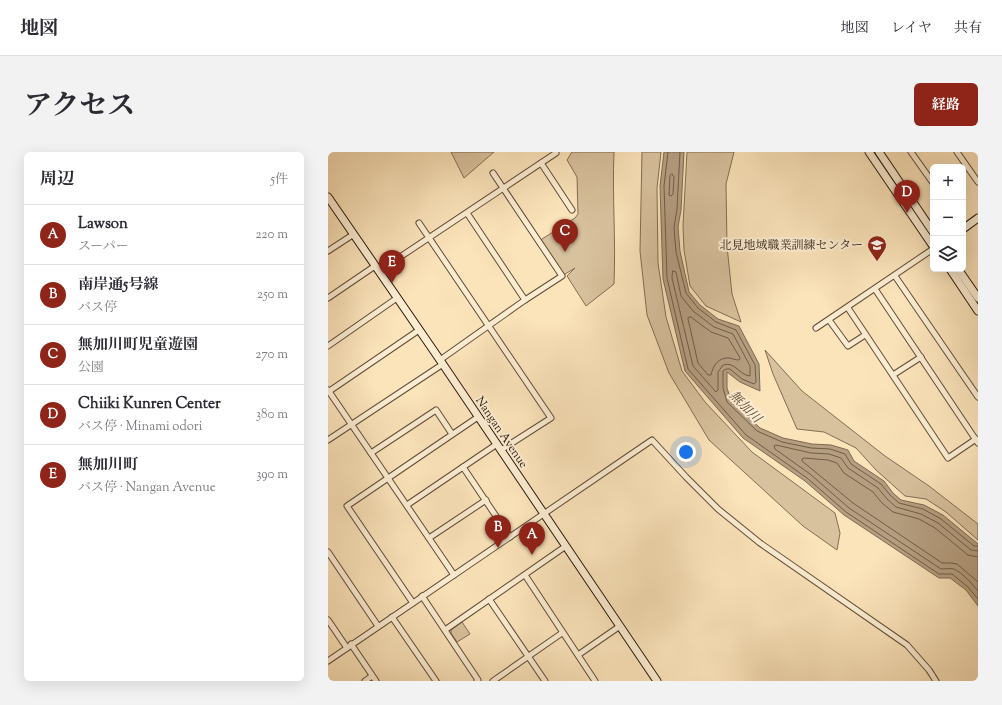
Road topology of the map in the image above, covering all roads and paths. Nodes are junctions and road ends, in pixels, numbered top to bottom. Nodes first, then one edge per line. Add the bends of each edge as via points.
1 (870, 152) edge
2 (879, 152) edge
3 (911, 152) edge
4 (957, 152) edge
5 (556, 153) edge
6 (541, 163) junction
7 (493, 174) dead end
8 (930, 180) edge
9 (978, 182) edge
10 (503, 188) junction
11 (328, 198) edge
12 (572, 210) dead end
13 (467, 213) junction
14 (978, 218) edge
15 (419, 223) dead end
16 (966, 226) edge
17 (930, 228) edge
18 (354, 234) junction
19 (429, 238) junction
20 (930, 242) edge
21 (930, 249) edge
22 (328, 251) edge
23 (377, 269) junction
24 (952, 272) edge
25 (960, 272) edge
26 (895, 276) junction
27 (875, 289) junction
28 (328, 298) edge
29 (397, 298) junction
30 (978, 298) edge
31 (525, 300) junction
32 (848, 308) junction
33 (978, 311) edge
34 (829, 320) junction
35 (488, 326) junction
36 (816, 328) dead end
37 (419, 330) junction
38 (865, 335) junction
39 (328, 346) edge
40 (920, 357) junction
41 (441, 362) junction
42 (893, 375) junction
43 (328, 391) edge
44 (978, 397) edge
45 (478, 417) junction
46 (351, 424) junction
47 (452, 434) junction
48 (328, 440) edge
49 (977, 441) edge
50 (497, 444) junction
51 (501, 450) junction
52 (371, 453) junction
53 (463, 467) junction
54 (387, 478) junction
55 (486, 500) junction
56 (407, 505) junction
57 (544, 514) junction
58 (510, 537) junction
59 (429, 538) junction
60 (566, 546) junction
61 (328, 552) edge
62 (454, 574) junction
63 (525, 575) junction
64 (422, 596) junction
65 (490, 599) junction
66 (412, 603) junction
67 (392, 617) junction
68 (328, 620) edge
69 (378, 626) junction
70 (620, 626) junction
71 (445, 630) junction
72 (562, 632) junction
73 (349, 646) junction
74 (578, 655) junction
75 (528, 656) junction
76 (328, 660) edge
77 (374, 679) edge
78 (365, 681) edge
79 (436, 681) edge
80 (477, 681) edge
81 (493, 681) edge
82 (545, 681) edge
83 (595, 681) edge
84 (657, 681) edge
85 (936, 681) edge

1 - 20 main road
2 - 17 main road
3 - 8 street
4 - 9 street
5 - 6 street
6 - 10 street
6 - 12 street
7 - 10 street
10 - 13 street
10 - 31 street via 562,276
11 - 18 main road, Nangan Avenue
13 - 19 street
13 - 31 street
14 - 16 main road
15 - 19 street
18 - 22 street
18 - 23 main road, Nangan Avenue
19 - 23 street
19 - 35 street
21 - 26 street
23 - 28 street
23 - 29 main road, Nangan Avenue
24 - 33 main road
25 - 30 main road
26 - 27 street
26 - 44 street
27 - 32 street
27 - 40 street
29 - 37 main road, Nangan Avenue
29 - 39 street
31 - 35 street
32 - 34 street
32 - 38 street
34 - 36 street
34 - 38 street via 848,346
35 - 41 street
35 - 51 street via 551,418
37 - 41 main road, Nangan Avenue
37 - 43 street
38 - 42 street
40 - 42 street
40 - 49 street
41 - 45 main road, Nangan Avenue
41 - 46 street
42 - 49 street via 948,458
43 - 46 street
45 - 47 street
45 - 50 main road, Nangan Avenue
46 - 48 street
46 - 52 street
47 - 52 street via 436,410
47 - 54 street
50 - 51 main road, Nangan Avenue
50 - 53 street
51 - 57 main road, Nangan Avenue
52 - 54 street
53 - 55 street
53 - 56 street
54 - 56 street
54 - 66 street via 347,506
55 - 58 street
55 - 59 street
56 - 59 street
57 - 58 street
57 - 60 main road, Nangan Avenue
57 - 85 street via 652,440 718,509 760,543 907,645
58 - 62 street
59 - 62 street
60 - 63 street
60 - 70 main road, Nangan Avenue
61 - 69 street
62 - 64 street
63 - 65 street
63 - 72 street
64 - 66 street
64 - 71 street
65 - 71 street
65 - 75 street
66 - 67 street
67 - 69 street
67 - 79 street
68 - 73 street
69 - 73 street
70 - 74 street
70 - 84 main road, Nangan Avenue
71 - 80 street
72 - 74 street
72 - 75 street
73 - 76 street
73 - 77 street
74 - 83 street
75 - 81 street
75 - 82 street
77 - 78 street

